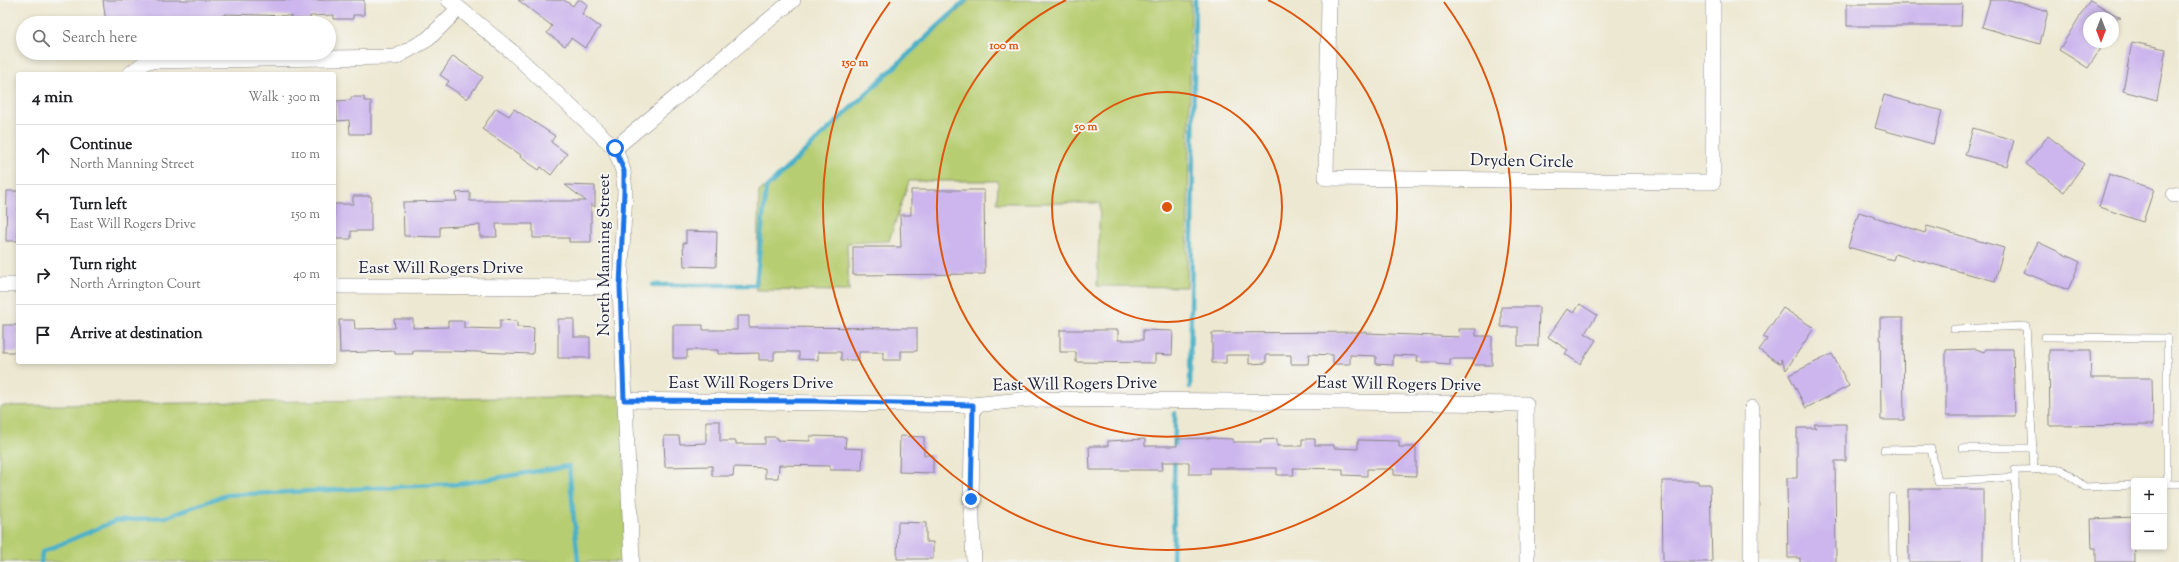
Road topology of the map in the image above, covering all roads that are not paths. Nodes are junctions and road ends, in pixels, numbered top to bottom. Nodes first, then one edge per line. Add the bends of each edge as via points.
1 (794, 0) edge
2 (1329, 0) edge
3 (1712, 0) edge
4 (453, 4) edge
5 (336, 58) edge
6 (209, 60) edge
7 (133, 72) edge
8 (615, 148) junction
9 (0, 285) edge
10 (16, 285) edge
11 (336, 286) edge
12 (620, 287) junction
13 (1954, 329) dead end
14 (2045, 336) dead end
15 (624, 400) junction
16 (973, 405) junction
17 (1752, 408) dead end
18 (1963, 448) dead end
19 (2033, 448) junction
20 (1884, 450) dead end
21 (2034, 470) junction
22 (2015, 477) junction
23 (2166, 478) edge
24 (2167, 484) edge
25 (2179, 484) edge
26 (2131, 485) edge
27 (1892, 497) dead end
28 (632, 562) edge
29 (974, 562) edge
30 (1527, 562) edge
31 (1751, 562) edge
32 (1893, 562) edge
33 (2016, 562) edge

1 - 8 street
2 - 3 street, Dryden Circle via 1326,178 1713,182
4 - 5 street via 428,39 396,57
4 - 8 street, North Manning Street via 512,51
6 - 7 street via 147,61
8 - 12 street, North Manning Street via 624,171
9 - 10 street
11 - 12 street, East Will Rogers Drive
12 - 15 street, North Manning Street
13 - 19 lane via 2026,326
14 - 23 lane via 2167,338
15 - 16 street, East Will Rogers Drive
15 - 28 street, North Manning Street
16 - 29 street via 971,499
16 - 30 street, East Will Rogers Drive via 1030,399 1526,404
17 - 31 street
18 - 19 lane
19 - 21 lane
20 - 22 lane via 1931,449 1938,482
21 - 22 lane via 2015,470
21 - 26 lane via 2061,469 2085,487
22 - 33 lane
24 - 25 lane
27 - 32 lane

